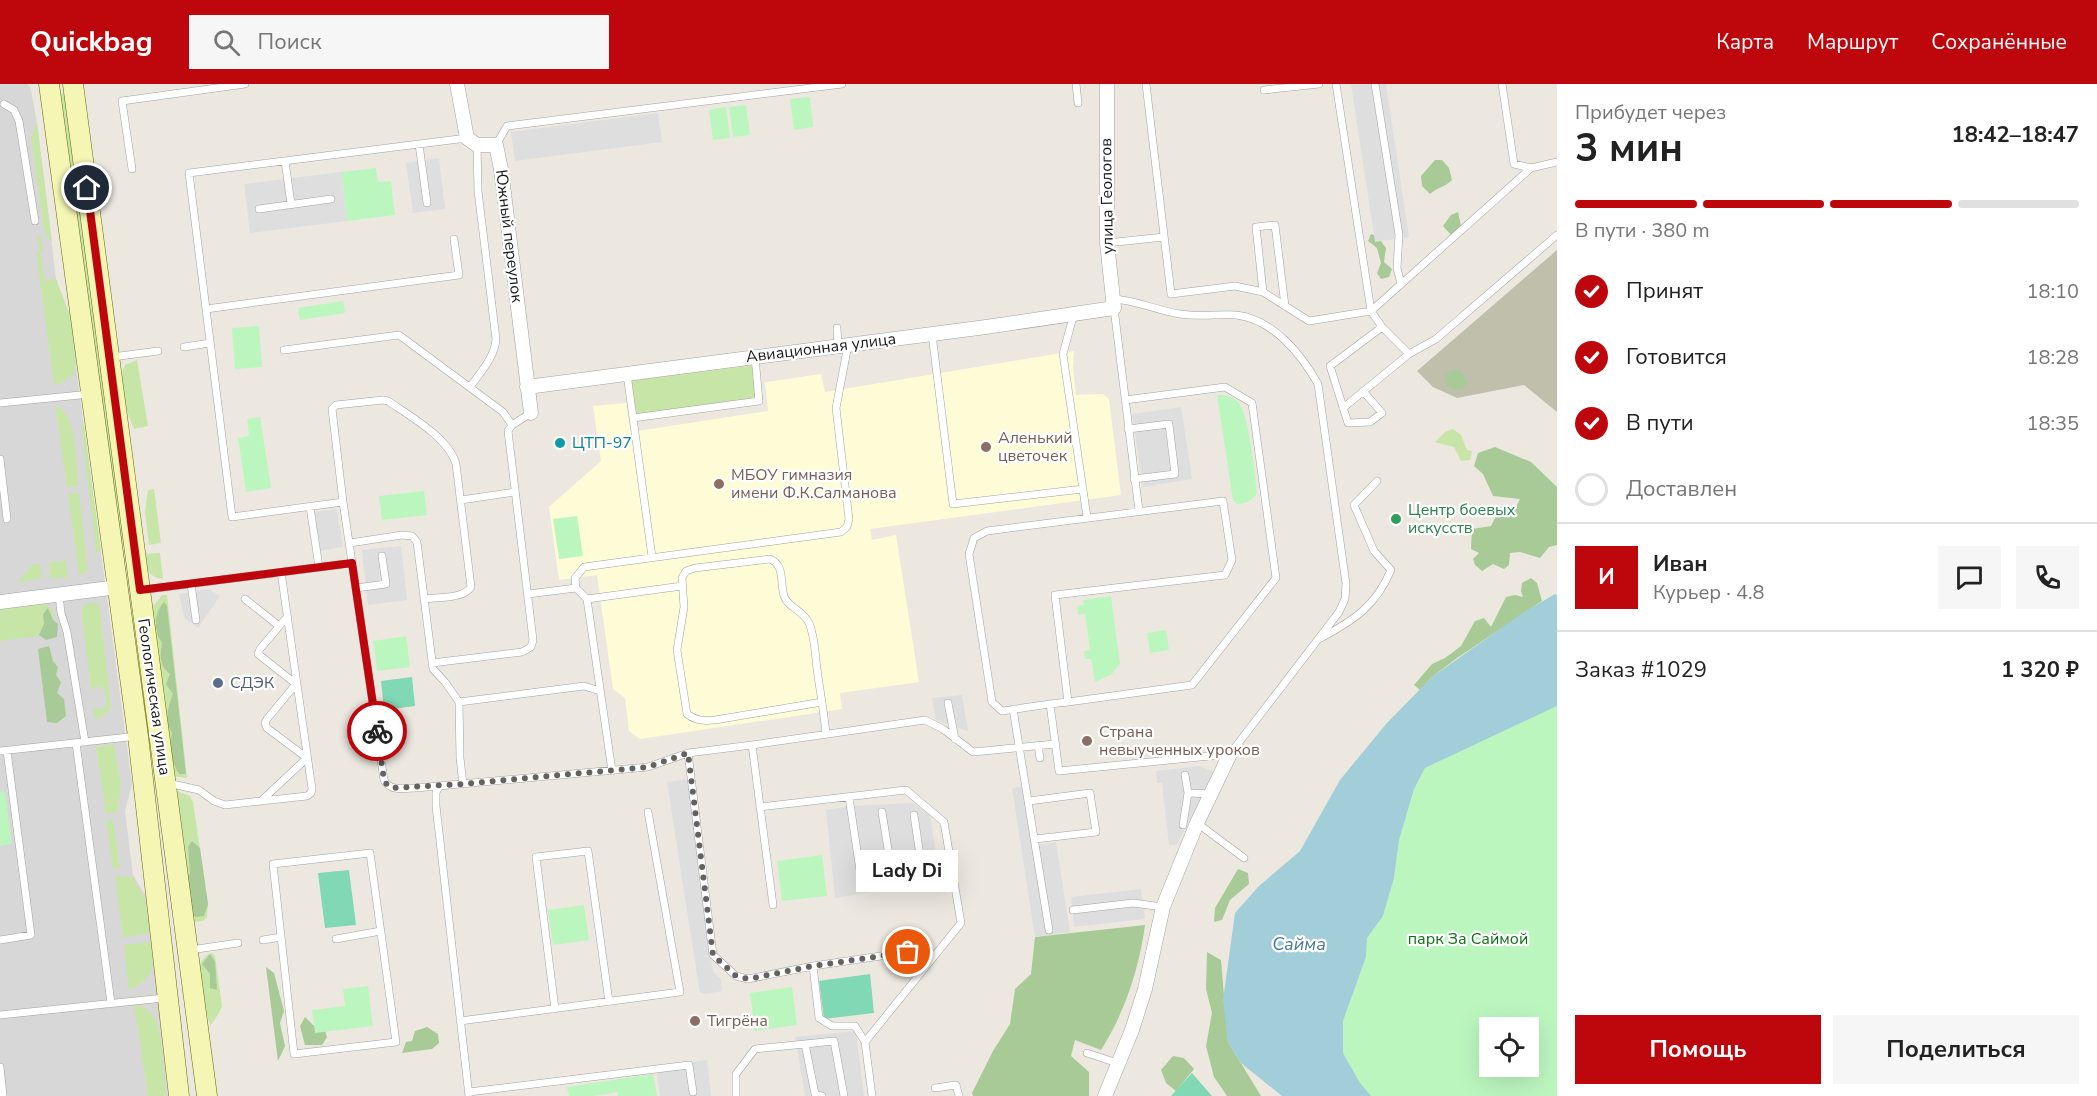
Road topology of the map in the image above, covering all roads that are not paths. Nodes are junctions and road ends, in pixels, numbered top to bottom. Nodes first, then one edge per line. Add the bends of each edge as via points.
1 (49, 84) edge
2 (73, 84) edge
3 (246, 84) edge
4 (458, 84) edge
5 (842, 84) edge
6 (1076, 84) edge
7 (1107, 84) edge
8 (1146, 84) edge
9 (1319, 84) edge
10 (1336, 84) edge
11 (1375, 84) edge
12 (1502, 84) edge
13 (1264, 90) dead end
14 (1078, 103) dead end
15 (4, 104) dead end
16 (472, 142) junction
17 (419, 144) junction
18 (496, 145) junction
19 (285, 161) junction
20 (1557, 162) edge
21 (1531, 168) junction
22 (132, 169) dead end
23 (331, 199) dead end
24 (427, 203) dead end
25 (291, 204) junction
26 (259, 209) dead end
27 (34, 221) dead end
28 (1557, 235) edge
29 (1164, 237) junction
30 (454, 239) dead end
31 (1107, 243) junction
32 (1401, 284) junction
33 (1263, 292) junction
34 (1113, 303) junction
35 (1285, 306) junction
36 (206, 309) junction
37 (1371, 311) junction
38 (1074, 313) junction
39 (1382, 327) junction
40 (837, 328) dead end
41 (932, 334) junction
42 (210, 343) junction
43 (843, 346) junction
44 (184, 347) dead end
45 (284, 350) dead end
46 (158, 351) dead end
47 (1409, 354) junction
48 (109, 357) junction
49 (755, 357) junction
50 (627, 374) junction
51 (470, 387) junction
52 (527, 387) junction
53 (1363, 392) junction
54 (92, 394) junction
55 (1125, 400) junction
56 (0, 403) edge
57 (1343, 408) junction
58 (531, 413) joint
59 (633, 418) junction
60 (512, 425) junction
61 (1128, 429) junction
62 (0, 459) edge
63 (1134, 479) junction
64 (1377, 481) dead end
65 (1083, 489) junction
66 (515, 492) junction
67 (461, 500) junction
68 (343, 502) junction
69 (310, 507) junction
70 (1139, 511) junction
71 (1087, 517) junction
72 (7, 519) dead end
73 (350, 543) junction
74 (382, 556) dead end
75 (652, 557) junction
76 (352, 563) junction
77 (320, 567) junction
78 (280, 572) junction
79 (191, 584) junction
80 (682, 586) junction
81 (118, 587) junction
82 (356, 588) junction
83 (576, 588) junction
84 (140, 590) junction
85 (528, 594) junction
86 (59, 595) junction
87 (245, 599) dead end
88 (424, 599) junction
89 (587, 599) junction
90 (0, 602) edge
91 (287, 617) junction
92 (196, 620) dead end
93 (279, 626) junction
94 (1318, 639) junction
95 (432, 663) junction
96 (296, 684) junction
97 (600, 691) junction
98 (459, 702) junction
99 (822, 702) junction
100 (1068, 702) junction
101 (948, 703) dead end
102 (1050, 704) junction
103 (1013, 709) junction
104 (826, 734) junction
105 (138, 736) junction
106 (955, 739) junction
107 (85, 742) junction
108 (76, 743) junction
109 (1055, 744) junction
110 (752, 745) junction
111 (1038, 746) junction
112 (1020, 747) junction
113 (3, 751) edge
114 (688, 753) junction
115 (1230, 754) junction
116 (307, 758) junction
117 (1040, 758) dead end
118 (612, 771) junction
119 (1185, 775) dead end
120 (165, 782) junction
121 (463, 784) junction
122 (440, 786) junction
123 (1188, 793) junction
124 (1211, 794) junction
125 (849, 796) junction
126 (261, 801) junction
127 (1029, 801) junction
128 (760, 807) junction
129 (648, 812) dead end
130 (882, 812) dead end
131 (914, 815) dead end
132 (1190, 824) junction
133 (1035, 839) junction
134 (1244, 858) dead end
135 (952, 872) junction
136 (923, 876) junction
137 (893, 880) junction
138 (773, 905) dead end
139 (1163, 907) junction
140 (1073, 910) dead end
141 (1049, 930) dead end
142 (381, 931) junction
143 (281, 938) junction
144 (336, 939) dead end
145 (0, 940) edge
146 (263, 940) dead end
147 (238, 943) dead end
148 (187, 950) junction
149 (908, 952) dead end
150 (813, 966) junction
151 (169, 997) junction
152 (609, 1002) junction
153 (111, 1003) junction
154 (101, 1004) junction
155 (555, 1009) junction
156 (102, 1012) dead end
157 (0, 1015) edge
158 (460, 1021) junction
159 (865, 1042) junction
160 (806, 1044) junction
161 (1087, 1053) dead end
162 (1120, 1064) junction
163 (0, 1067) edge
164 (935, 1088) dead end
165 (693, 1092) dead end
166 (469, 1094) edge
167 (3, 1096) edge
168 (179, 1096) edge
169 (207, 1096) edge
170 (736, 1096) edge
171 (822, 1096) edge
172 (844, 1096) edge
173 (872, 1096) edge
174 (959, 1096) edge
175 (1105, 1096) edge

1 - 54 main road, Геологическая улица
2 - 48 main road, Геологическая улица
3 - 22 lane via 122,101
4 - 16 street
5 - 18 lane via 507,126
6 - 14 lane
7 - 31 street, улица Геологов
8 - 29 lane
9 - 13 lane
10 - 37 lane
11 - 32 lane via 1399,235 1397,268
12 - 21 lane via 1514,164
15 - 27 lane via 14,110 19,121
16 - 17 lane
16 - 18 street
16 - 51 lane via 496,339 491,357
17 - 19 lane
17 - 24 lane
18 - 52 street, Южный переулок
19 - 25 lane
19 - 36 lane via 189,173
20 - 21 lane
21 - 32 lane
23 - 25 lane
25 - 26 lane
28 - 47 lane via 1436,339
29 - 31 lane
29 - 33 lane via 1171,294 1235,286
30 - 36 lane via 459,275
31 - 34 street, улица Геологов
32 - 37 lane
33 - 35 lane
33 - 35 lane via 1256,227 1275,225
34 - 38 street, Авиационная улица
34 - 55 lane
34 - 94 lane via 1121,299 1183,315 1238,315 1260,322 1279,335 1306,364 1318,384 1346,584 1342,605
35 - 37 lane via 1310,321
36 - 42 lane
37 - 39 lane
38 - 41 street, Авиационная улица
38 - 65 lane via 1063,354
39 - 47 lane
39 - 57 lane via 1330,366
40 - 43 lane
41 - 43 street, Авиационная улица
41 - 65 lane via 953,504
42 - 44 lane
42 - 69 lane via 232,517
43 - 49 street, Авиационная улица
43 - 75 lane via 836,408 847,527 841,532
45 - 51 lane via 399,335
46 - 48 lane
47 - 53 lane
48 - 84 main road, Геологическая улица
49 - 50 street, Авиационная улица
49 - 59 lane via 759,401
50 - 52 street, Авиационная улица
50 - 59 lane
51 - 60 lane via 503,412
52 - 58 street, Южный переулок
53 - 57 lane
53 - 57 lane via 1382,413 1370,422 1348,423
54 - 56 lane
54 - 81 main road, Геологическая улица
55 - 61 lane
55 - 100 lane via 1225,387 1252,404 1276,578 1192,685
58 - 60 lane
59 - 75 lane
60 - 66 lane via 508,431
61 - 63 lane
61 - 63 lane via 1169,424 1170,432 1175,474
62 - 72 lane
63 - 70 lane
64 - 94 lane via 1354,505 1374,551 1391,570 1363,612
65 - 71 lane
66 - 67 lane
66 - 85 lane
67 - 68 lane via 453,453 445,443 383,400 333,407
67 - 88 lane via 471,587 459,595
68 - 69 lane
68 - 73 lane
69 - 77 lane
70 - 71 lane
70 - 100 lane via 1223,501 1232,560 1225,575 1055,595
71 - 103 lane via 987,531 974,538 969,554 992,702 1002,711
73 - 76 lane
73 - 88 lane via 412,536 417,542
74 - 82 lane via 386,584
75 - 83 lane via 584,567 576,578
76 - 77 lane
76 - 82 lane
77 - 78 lane
78 - 79 lane
78 - 91 lane
79 - 84 lane
79 - 92 lane
80 - 89 lane
80 - 99 lane via 687,571 695,568 776,561 785,598 800,610 813,633
80 - 99 lane via 684,607 676,650 687,714 693,719 715,720
81 - 86 street
81 - 105 main road, Геологическая улица
82 - 122 lane via 384,780 392,788
83 - 85 lane
83 - 89 lane
84 - 120 main road, Геологическая улица
85 - 95 lane via 534,640 531,647 522,652
86 - 90 street
86 - 107 lane
87 - 93 lane
88 - 95 lane
89 - 97 lane
91 - 93 lane
91 - 96 lane
93 - 96 lane via 258,654
94 - 115 lane
95 - 98 lane
96 - 116 lane
96 - 116 lane via 265,723
97 - 98 lane via 584,686
97 - 118 lane
98 - 121 lane
99 - 104 lane
100 - 102 lane
101 - 106 lane
102 - 103 lane
102 - 109 lane
103 - 112 lane
104 - 106 lane via 925,720
104 - 110 lane
105 - 107 lane
105 - 151 main road, Геологическая улица
106 - 112 lane via 974,752
107 - 108 lane
108 - 113 lane
108 - 153 lane
109 - 111 lane
109 - 115 lane via 1059,771
110 - 114 lane
110 - 128 lane
111 - 112 lane
111 - 117 lane
112 - 127 lane
113 - 145 lane via 31,935
114 - 118 lane via 648,767
114 - 150 lane via 713,955 736,976 748,979
115 - 124 street
116 - 126 lane
116 - 126 lane via 311,793
118 - 121 lane
119 - 123 lane
120 - 126 lane via 199,790 225,805
120 - 148 main road, Геологическая улица
121 - 122 lane
122 - 158 lane via 436,806
123 - 124 lane
123 - 132 lane
124 - 132 street
125 - 128 lane
125 - 135 lane via 906,790 944,822
125 - 137 lane via 862,884
127 - 133 lane
127 - 133 lane via 1090,793 1096,832
128 - 138 lane
129 - 152 lane via 680,992
130 - 137 lane
131 - 136 lane
132 - 134 lane
132 - 139 street
133 - 141 lane
135 - 136 lane
135 - 159 lane via 961,923
136 - 137 lane
139 - 140 lane via 1133,903
139 - 162 street via 1144,989
142 - 143 lane via 370,853 273,864
142 - 143 lane via 396,1042 294,1054
142 - 144 lane
143 - 146 lane
147 - 148 lane
148 - 169 main road, Геологическая улица
149 - 150 lane
150 - 159 lane via 819,1018 832,1026 855,1026
151 - 153 lane
151 - 168 main road, Геологическая улица
152 - 155 lane
152 - 155 lane via 588,850 536,857
153 - 154 lane
154 - 156 lane
154 - 157 lane
155 - 158 lane
158 - 166 lane
159 - 173 lane
160 - 170 lane via 754,1049 736,1074
160 - 171 lane via 815,1094
160 - 172 lane via 834,1041
161 - 162 lane
162 - 175 street
163 - 167 lane
164 - 174 lane via 956,1085
165 - 166 lane via 689,1065

